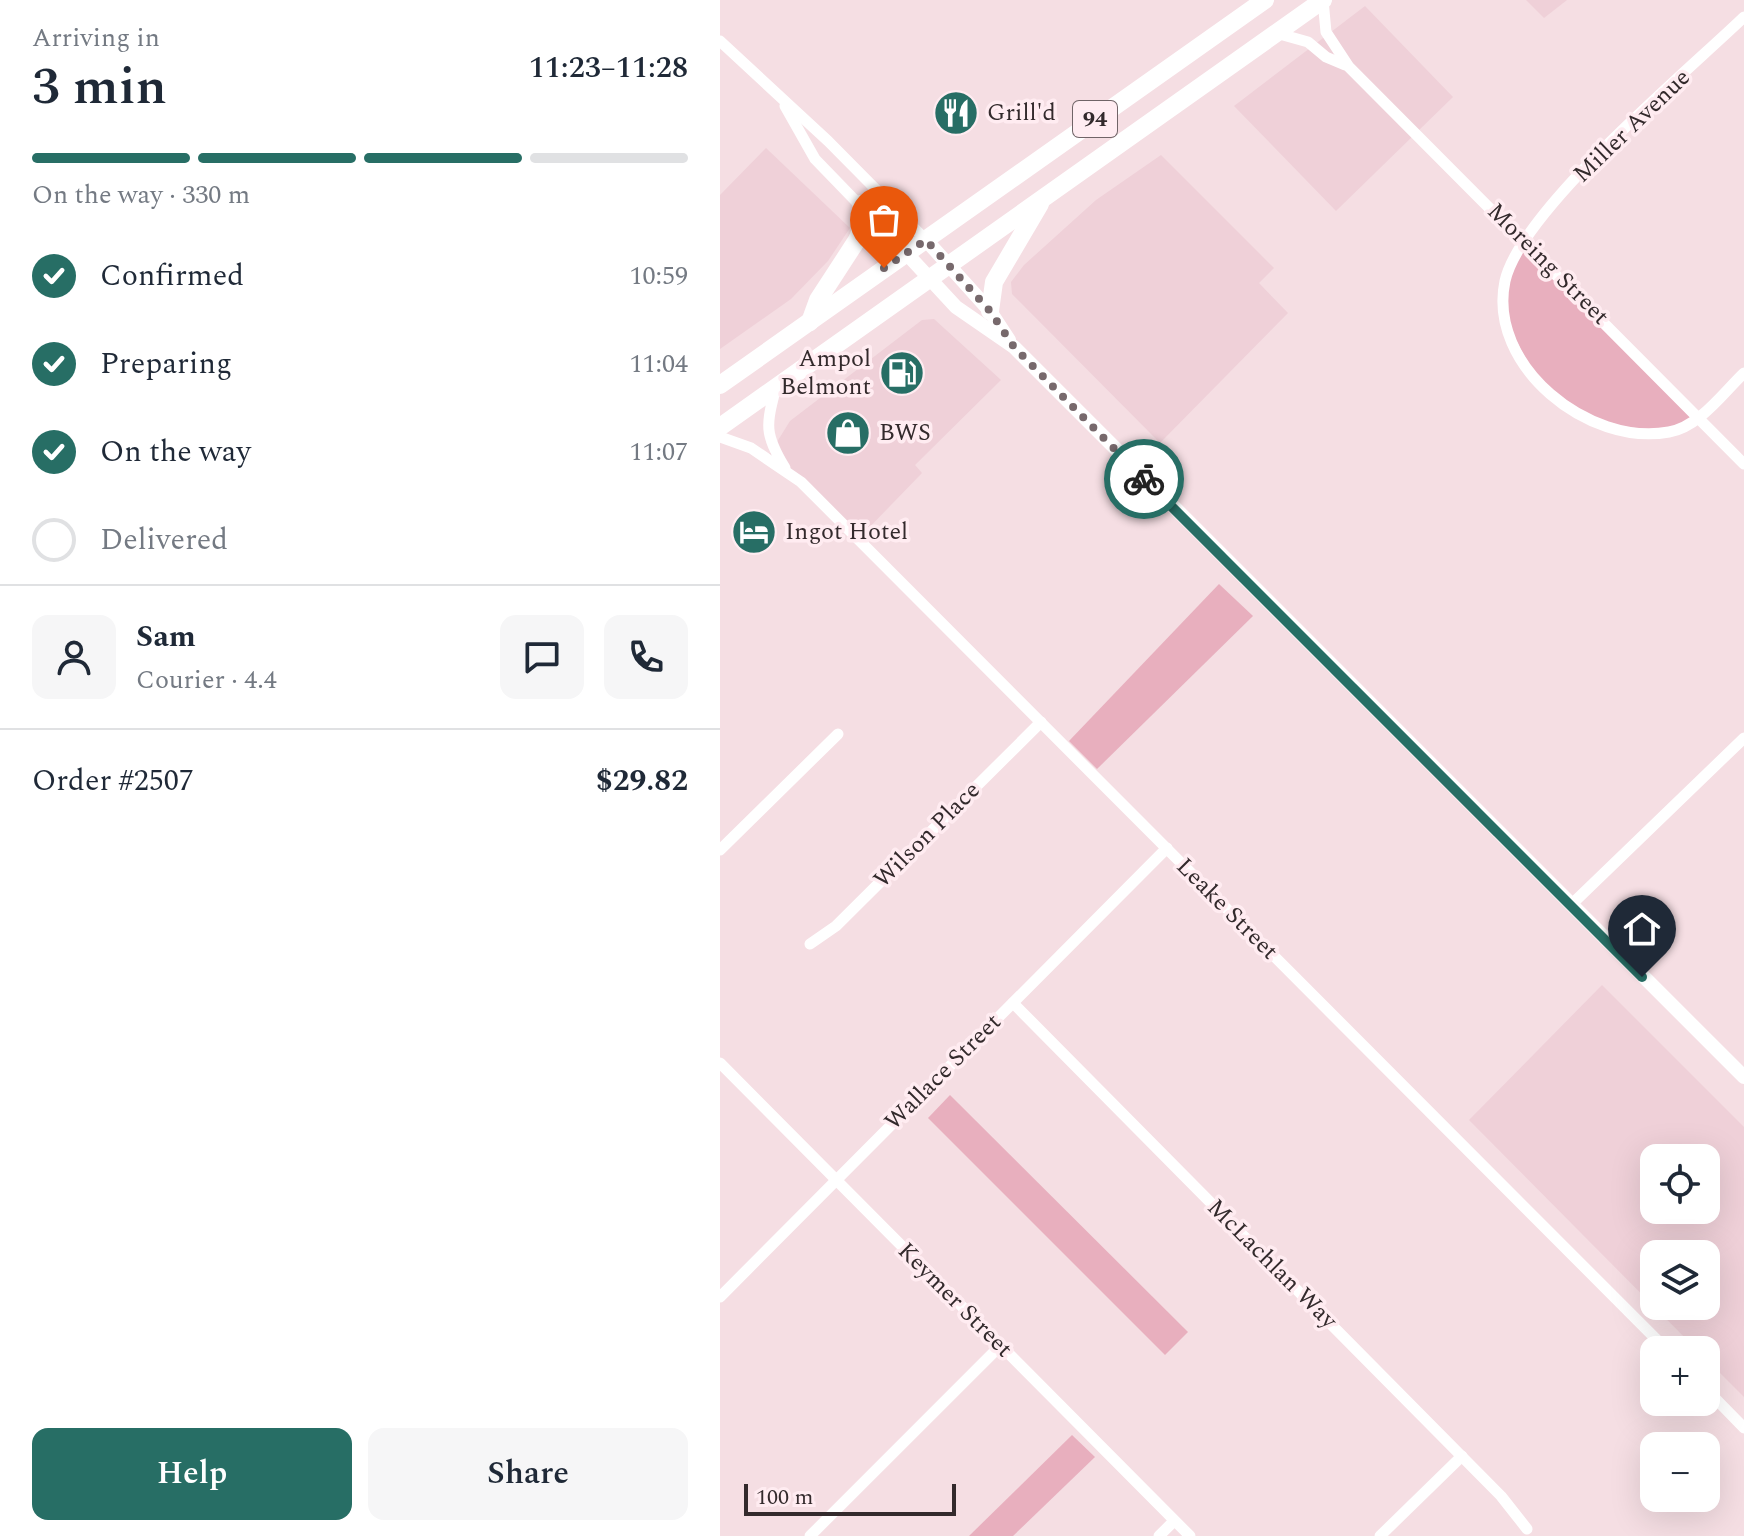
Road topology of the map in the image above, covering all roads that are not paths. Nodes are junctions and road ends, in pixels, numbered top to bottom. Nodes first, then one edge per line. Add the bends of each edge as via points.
1 (1265, 0) edge
2 (1323, 0) edge
3 (1250, 6) edge
4 (1744, 17) edge
5 (1276, 33) junction
6 (720, 41) edge
7 (1349, 67) junction
8 (783, 102) junction
9 (1043, 198) junction
10 (861, 204) junction
11 (1524, 239) junction
12 (926, 240) junction
13 (906, 253) junction
14 (950, 265) junction
15 (930, 279) junction
16 (990, 311) junction
17 (810, 322) junction
18 (1014, 347) junction
19 (1744, 373) edge
20 (722, 381) edge
21 (776, 387) junction
22 (1699, 418) junction
23 (720, 427) edge
24 (720, 437) edge
25 (1744, 464) edge
26 (786, 469) junction
27 (1041, 722) junction
28 (838, 734) dead end
29 (1744, 738) edge
30 (1167, 848) junction
31 (720, 850) edge
32 (1572, 904) junction
33 (810, 944) dead end
34 (1013, 1003) junction
35 (720, 1063) edge
36 (1744, 1077) edge
37 (835, 1180) junction
38 (720, 1297) edge
39 (1653, 1336) edge
40 (1001, 1345) junction
41 (1720, 1403) edge
42 (1744, 1428) edge
43 (1462, 1456) junction
44 (1174, 1521) junction
45 (1527, 1529) dead end
46 (810, 1536) edge
47 (1159, 1536) edge
48 (1190, 1536) edge
49 (1380, 1536) edge

1 - 3 highway, 94
2 - 5 highway, 94
2 - 7 street, Moreing Street via 1326,32
3 - 12 highway, 94
4 - 11 street, Miller Avenue via 1584,169
5 - 7 street, Moreing Street via 1308,42
5 - 9 highway, 94
6 - 8 street
7 - 11 street, Moreing Street
8 - 10 street via 815,159
8 - 12 street
9 - 14 highway, 94
9 - 16 highway via 994,282
10 - 13 street
10 - 17 highway via 863,225 857,240
11 - 22 street, Moreing Street
11 - 22 street, Miller Avenue via 1505,281 1504,316 1516,349 1538,383 1578,414 1624,431 1672,432
12 - 13 highway, 94
12 - 14 street
13 - 15 street
13 - 17 highway, 94
14 - 15 highway, 94
14 - 16 street
15 - 18 street via 956,307
15 - 21 highway, 94
16 - 18 street
17 - 20 highway, 94
18 - 32 street
19 - 22 street
21 - 23 highway, 94
21 - 26 street, Leake Street via 767,420 769,441
22 - 25 street, Moreing Street
24 - 26 street, Leake Street
26 - 27 street, Leake Street
27 - 30 street, Leake Street
27 - 33 street, Wilson Place via 836,926
28 - 31 street
29 - 32 street
30 - 34 street, Wallace Street
30 - 39 street, Leake Street
32 - 36 street
34 - 37 street, Wallace Street
34 - 43 street, McLachlan Way
35 - 37 street, Keymer Street
37 - 38 street, Wallace Street
37 - 40 street, Keymer Street
40 - 44 street, Keymer Street
40 - 46 street
41 - 42 street
43 - 45 street, McLachlan Way
43 - 49 street
44 - 47 street
44 - 48 street, Keymer Street

